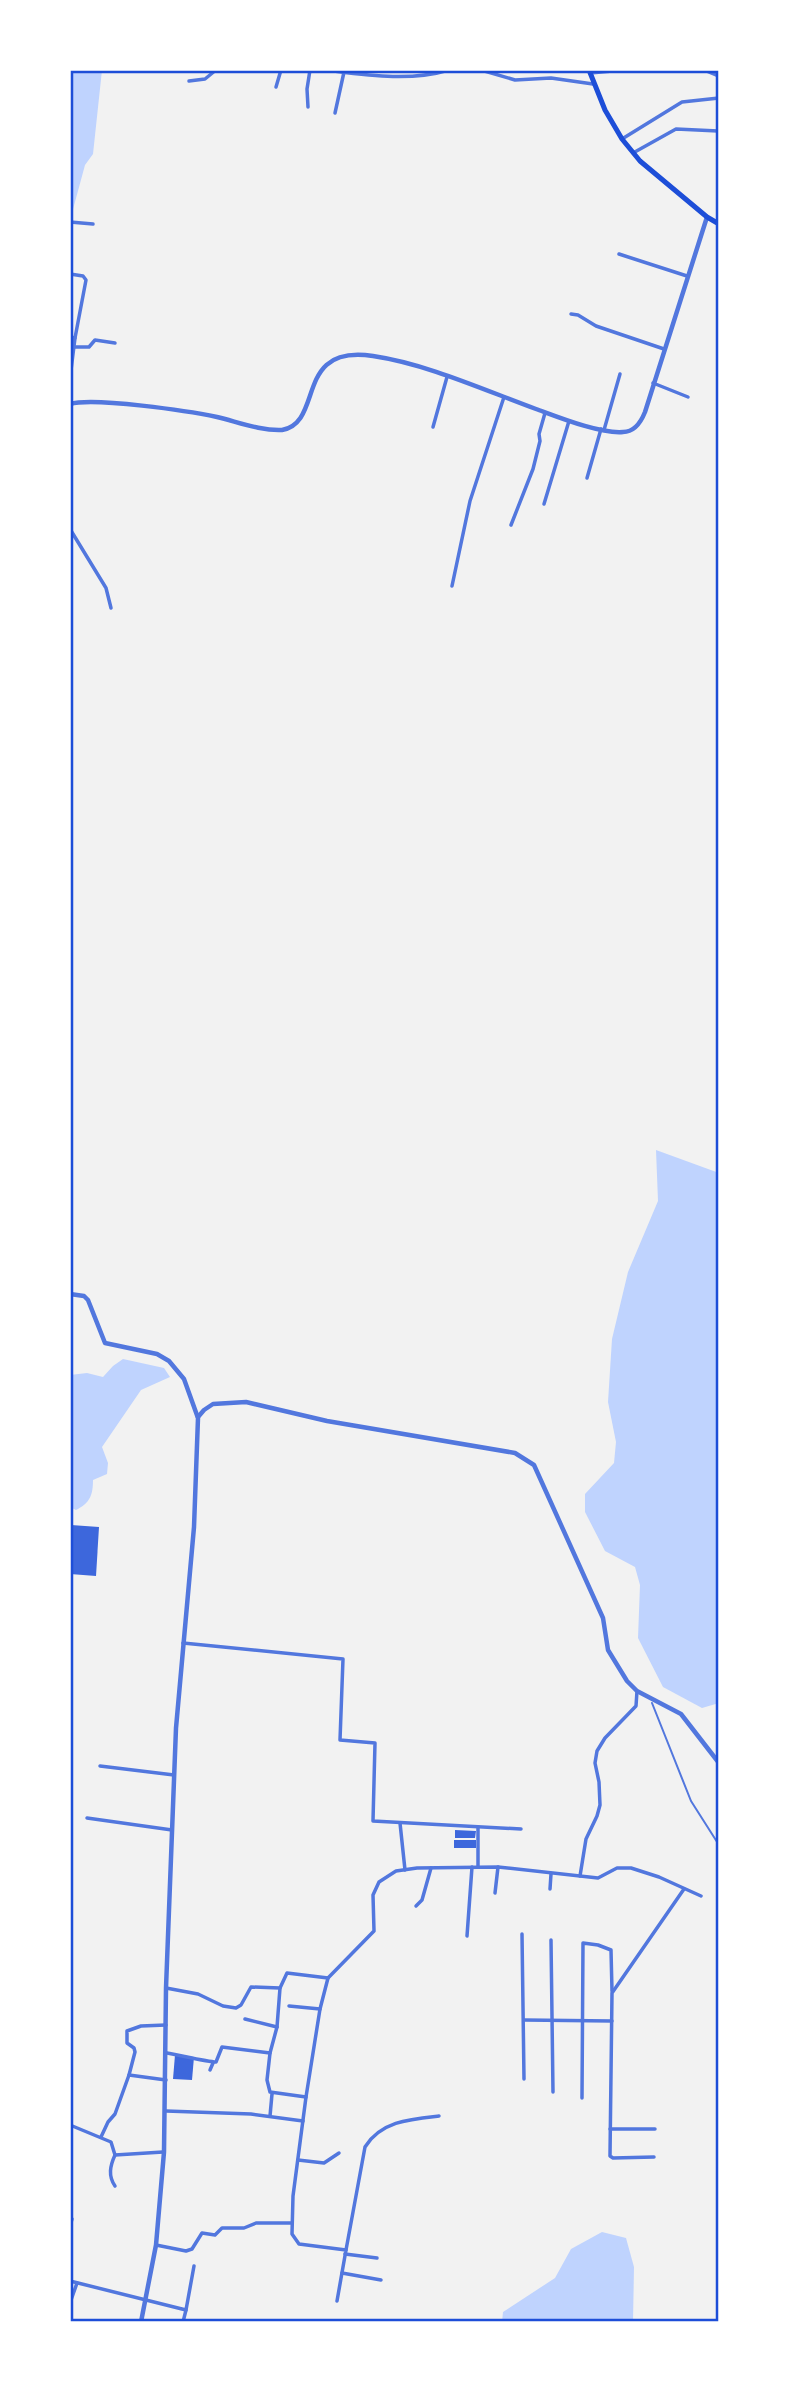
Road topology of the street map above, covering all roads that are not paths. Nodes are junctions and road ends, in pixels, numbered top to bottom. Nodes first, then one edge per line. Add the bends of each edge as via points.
1 (216, 70) edge
2 (281, 70) edge
3 (310, 70) edge
4 (325, 70) edge
5 (449, 70) edge
6 (481, 70) edge
7 (624, 70) edge
8 (704, 70) edge
9 (344, 72) junction
10 (589, 72) edge
11 (716, 75) dead end
12 (189, 81) dead end
13 (593, 83) junction
14 (276, 87) dead end
15 (719, 98) edge
16 (308, 107) dead end
17 (335, 113) dead end
18 (718, 131) edge
19 (622, 139) junction
20 (633, 153) junction
21 (707, 217) junction
22 (71, 222) edge
23 (719, 224) edge
24 (93, 225) dead end
25 (619, 254) dead end
26 (70, 274) edge
27 (687, 276) junction
28 (571, 314) dead end
29 (73, 338) edge
30 (115, 342) dead end
31 (74, 347) junction
32 (664, 349) junction
33 (620, 374) dead end
34 (447, 377) junction
35 (70, 378) edge
36 (653, 383) junction
37 (504, 397) junction
38 (688, 397) dead end
39 (70, 404) edge
40 (545, 413) junction
41 (569, 421) junction
42 (433, 427) dead end
43 (603, 430) junction
44 (587, 478) dead end
45 (544, 504) dead end
46 (511, 525) dead end
47 (70, 529) edge
48 (452, 586) dead end
49 (111, 608) dead end
50 (70, 1294) edge
51 (198, 1418) junction
52 (183, 1643) junction
53 (637, 1691) junction
54 (652, 1703) dead end
55 (719, 1763) edge
56 (100, 1766) dead end
57 (174, 1775) junction
58 (87, 1818) dead end
59 (400, 1823) junction
60 (478, 1827) junction
61 (522, 1829) dead end
62 (172, 1830) junction
63 (719, 1845) edge
64 (472, 1867) junction
65 (478, 1867) junction
66 (498, 1867) junction
67 (431, 1868) junction
68 (405, 1870) junction
69 (551, 1873) junction
70 (579, 1877) junction
71 (550, 1889) dead end
72 (685, 1889) junction
73 (495, 1893) dead end
74 (701, 1896) dead end
75 (416, 1906) dead end
76 (522, 1934) dead end
77 (467, 1936) dead end
78 (551, 1940) dead end
79 (328, 1978) junction
80 (166, 1988) junction
81 (280, 1988) junction
82 (612, 1993) junction
83 (289, 2006) dead end
84 (320, 2009) junction
85 (245, 2019) dead end
86 (524, 2020) junction
87 (552, 2020) junction
88 (581, 2020) junction
89 (612, 2021) junction
90 (166, 2025) junction
91 (277, 2026) junction
92 (167, 2053) junction
93 (270, 2053) junction
94 (213, 2063) junction
95 (210, 2070) dead end
96 (129, 2075) junction
97 (166, 2080) junction
98 (524, 2080) dead end
99 (553, 2092) dead end
100 (272, 2094) junction
101 (306, 2097) junction
102 (582, 2098) dead end
103 (166, 2111) junction
104 (270, 2116) junction
105 (439, 2116) dead end
106 (303, 2121) junction
107 (70, 2125) edge
108 (610, 2129) junction
109 (655, 2129) dead end
110 (101, 2137) junction
111 (164, 2152) junction
112 (339, 2153) dead end
113 (115, 2155) junction
114 (654, 2157) dead end
115 (298, 2160) junction
116 (115, 2186) dead end
117 (72, 2220) dead end
118 (292, 2223) junction
119 (70, 2226) edge
120 (156, 2245) junction
121 (345, 2252) junction
122 (377, 2258) dead end
123 (194, 2266) dead end
124 (342, 2273) junction
125 (381, 2280) dead end
126 (70, 2281) edge
127 (77, 2283) junction
128 (146, 2301) junction
129 (337, 2301) dead end
130 (70, 2303) edge
131 (186, 2310) junction
132 (141, 2322) edge
133 (183, 2322) edge

1 - 12 street via 201,81
2 - 14 street
3 - 16 street
4 - 9 street
5 - 9 street via 421,77
6 - 13 street via 515,80
7 - 10 street
8 - 11 street
9 - 17 street
10 - 13 highway
13 - 19 highway
15 - 19 street via 682,102
18 - 20 street via 676,130
19 - 20 highway
20 - 21 highway
21 - 23 highway
21 - 27 street
22 - 24 street
25 - 27 street
26 - 29 street via 86,281
27 - 32 street
28 - 32 street
29 - 31 street
30 - 31 street via 95,340 89,348
31 - 35 street
32 - 36 street
33 - 43 street
34 - 37 street
34 - 39 street via 377,356 340,356 324,365 298,421 282,430 142,407
34 - 42 street
36 - 38 street
36 - 43 street via 638,425 622,433
37 - 40 street
37 - 48 street via 470,501
40 - 41 street
40 - 46 street via 533,469
41 - 43 street
41 - 45 street
43 - 44 street
47 - 49 street via 106,588
50 - 51 street via 88,1300 105,1343 169,1361 184,1379
51 - 52 street
51 - 53 street via 213,1404 246,1402 426,1440 515,1453 530,1461 603,1618 608,1650
52 - 57 street
52 - 59 street via 343,1660 340,1740 375,1743 373,1821
53 - 55 street via 681,1714
53 - 70 street via 636,1706 597,1751 600,1805 586,1839
54 - 63 lane via 691,1801
56 - 57 street
57 - 62 street
58 - 62 street
59 - 60 street
59 - 68 street
60 - 61 street
60 - 65 street
62 - 80 street
64 - 65 street
64 - 67 street
64 - 77 street
65 - 66 street
66 - 69 street
66 - 73 street
67 - 68 street
67 - 75 street
68 - 79 street via 379,1882 373,1895 374,1931
69 - 70 street
69 - 71 street
70 - 72 street via 601,1878 617,1868 631,1868
72 - 74 street
72 - 82 street
76 - 86 street
78 - 87 street
79 - 81 street via 287,1973
79 - 84 street
80 - 81 street via 236,2008 251,1987
80 - 90 street
81 - 91 street
82 - 88 street via 611,1950 583,1943
82 - 89 street
83 - 84 street
84 - 101 street
85 - 91 street
86 - 87 street
86 - 98 street
87 - 88 street
87 - 99 street
88 - 89 street
88 - 102 street
89 - 108 street
90 - 92 street
90 - 96 street via 127,2031 127,2043 135,2052
91 - 93 street
92 - 94 street
92 - 97 street
93 - 94 street via 222,2047
93 - 100 street via 267,2080
94 - 95 street
96 - 97 street
96 - 110 street
97 - 103 street
100 - 101 street
100 - 104 street
101 - 106 street
103 - 104 street
103 - 111 street
104 - 106 street
105 - 121 street via 383,2127 369,2141
106 - 115 street
107 - 110 street
108 - 109 street
108 - 114 street via 611,2157
110 - 113 street via 114,2145
111 - 113 street
111 - 120 street
112 - 115 street via 324,2163
113 - 116 street via 110,2174
115 - 118 street
117 - 119 street
118 - 120 street via 256,2223 222,2228 215,2235 202,2233 186,2251
118 - 121 street via 299,2244
120 - 128 street
121 - 122 street
121 - 124 street
123 - 131 street
124 - 125 street
124 - 129 street
126 - 127 street
127 - 128 street
127 - 130 street
128 - 131 street
128 - 132 street
131 - 133 street

